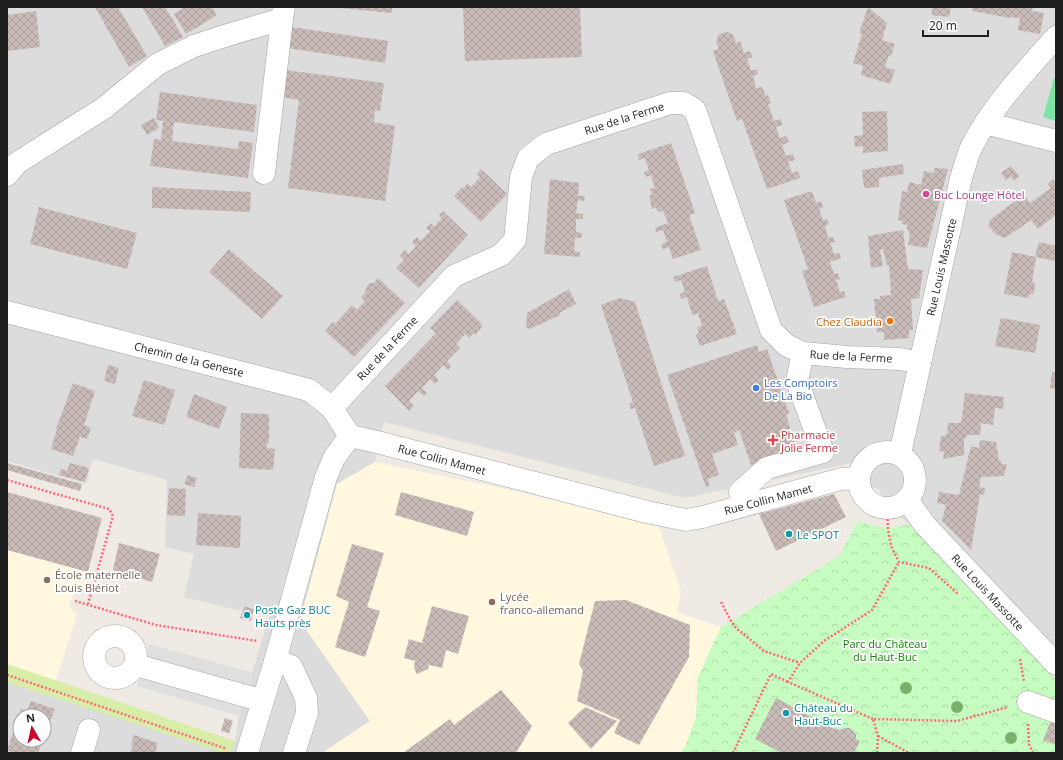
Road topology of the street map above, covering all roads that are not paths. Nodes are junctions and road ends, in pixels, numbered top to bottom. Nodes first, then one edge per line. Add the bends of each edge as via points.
1 (283, 13) edge
2 (1056, 37) edge
3 (986, 123) junction
4 (1056, 141) edge
5 (264, 173) dead end
6 (7, 176) edge
7 (7, 312) edge
8 (803, 353) junction
9 (920, 363) junction
10 (332, 408) junction
11 (350, 436) junction
12 (900, 454) junction
13 (859, 478) junction
14 (897, 504) junction
15 (742, 506) junction
16 (277, 654) junction
17 (1056, 664) edge
18 (136, 665) dead end
19 (263, 701) junction
20 (1028, 702) road end
21 (1056, 712) edge
22 (89, 730) dead end
23 (240, 752) edge
24 (82, 753) edge
25 (294, 753) edge

1 - 5 street
1 - 6 street via 194,46 158,64 104,108 17,163
2 - 3 street, Rue Louis Massotte via 1010,88
3 - 4 street
3 - 9 street, Rue Louis Massotte via 971,147 961,178
7 - 10 street, Chemin de la Geneste via 310,390
8 - 9 street, Rue de la Ferme via 900,358
8 - 10 street, Rue de la Ferme via 786,345 772,330 694,110 684,103 670,103 546,144 528,158 521,177 515,240 501,255 454,276
8 - 15 street via 797,382 822,452 767,468 740,492
9 - 12 street, Rue Louis Massotte
10 - 11 street, Chemin de la Geneste
11 - 15 street, Rue Collin Mamet via 663,516 686,520
11 - 16 street via 334,458 326,477
12 - 13 street via 882,452 873,455 864,465
12 - 14 street via 908,460 916,476 912,493
13 - 14 street via 862,491 871,503 879,506
13 - 15 street, Rue Collin Mamet via 841,479
14 - 17 street, Rue Louis Massotte via 925,525
16 - 19 street
16 - 25 street via 291,666 306,698 307,713
18 - 19 street
19 - 23 street
20 - 21 street
22 - 24 street

